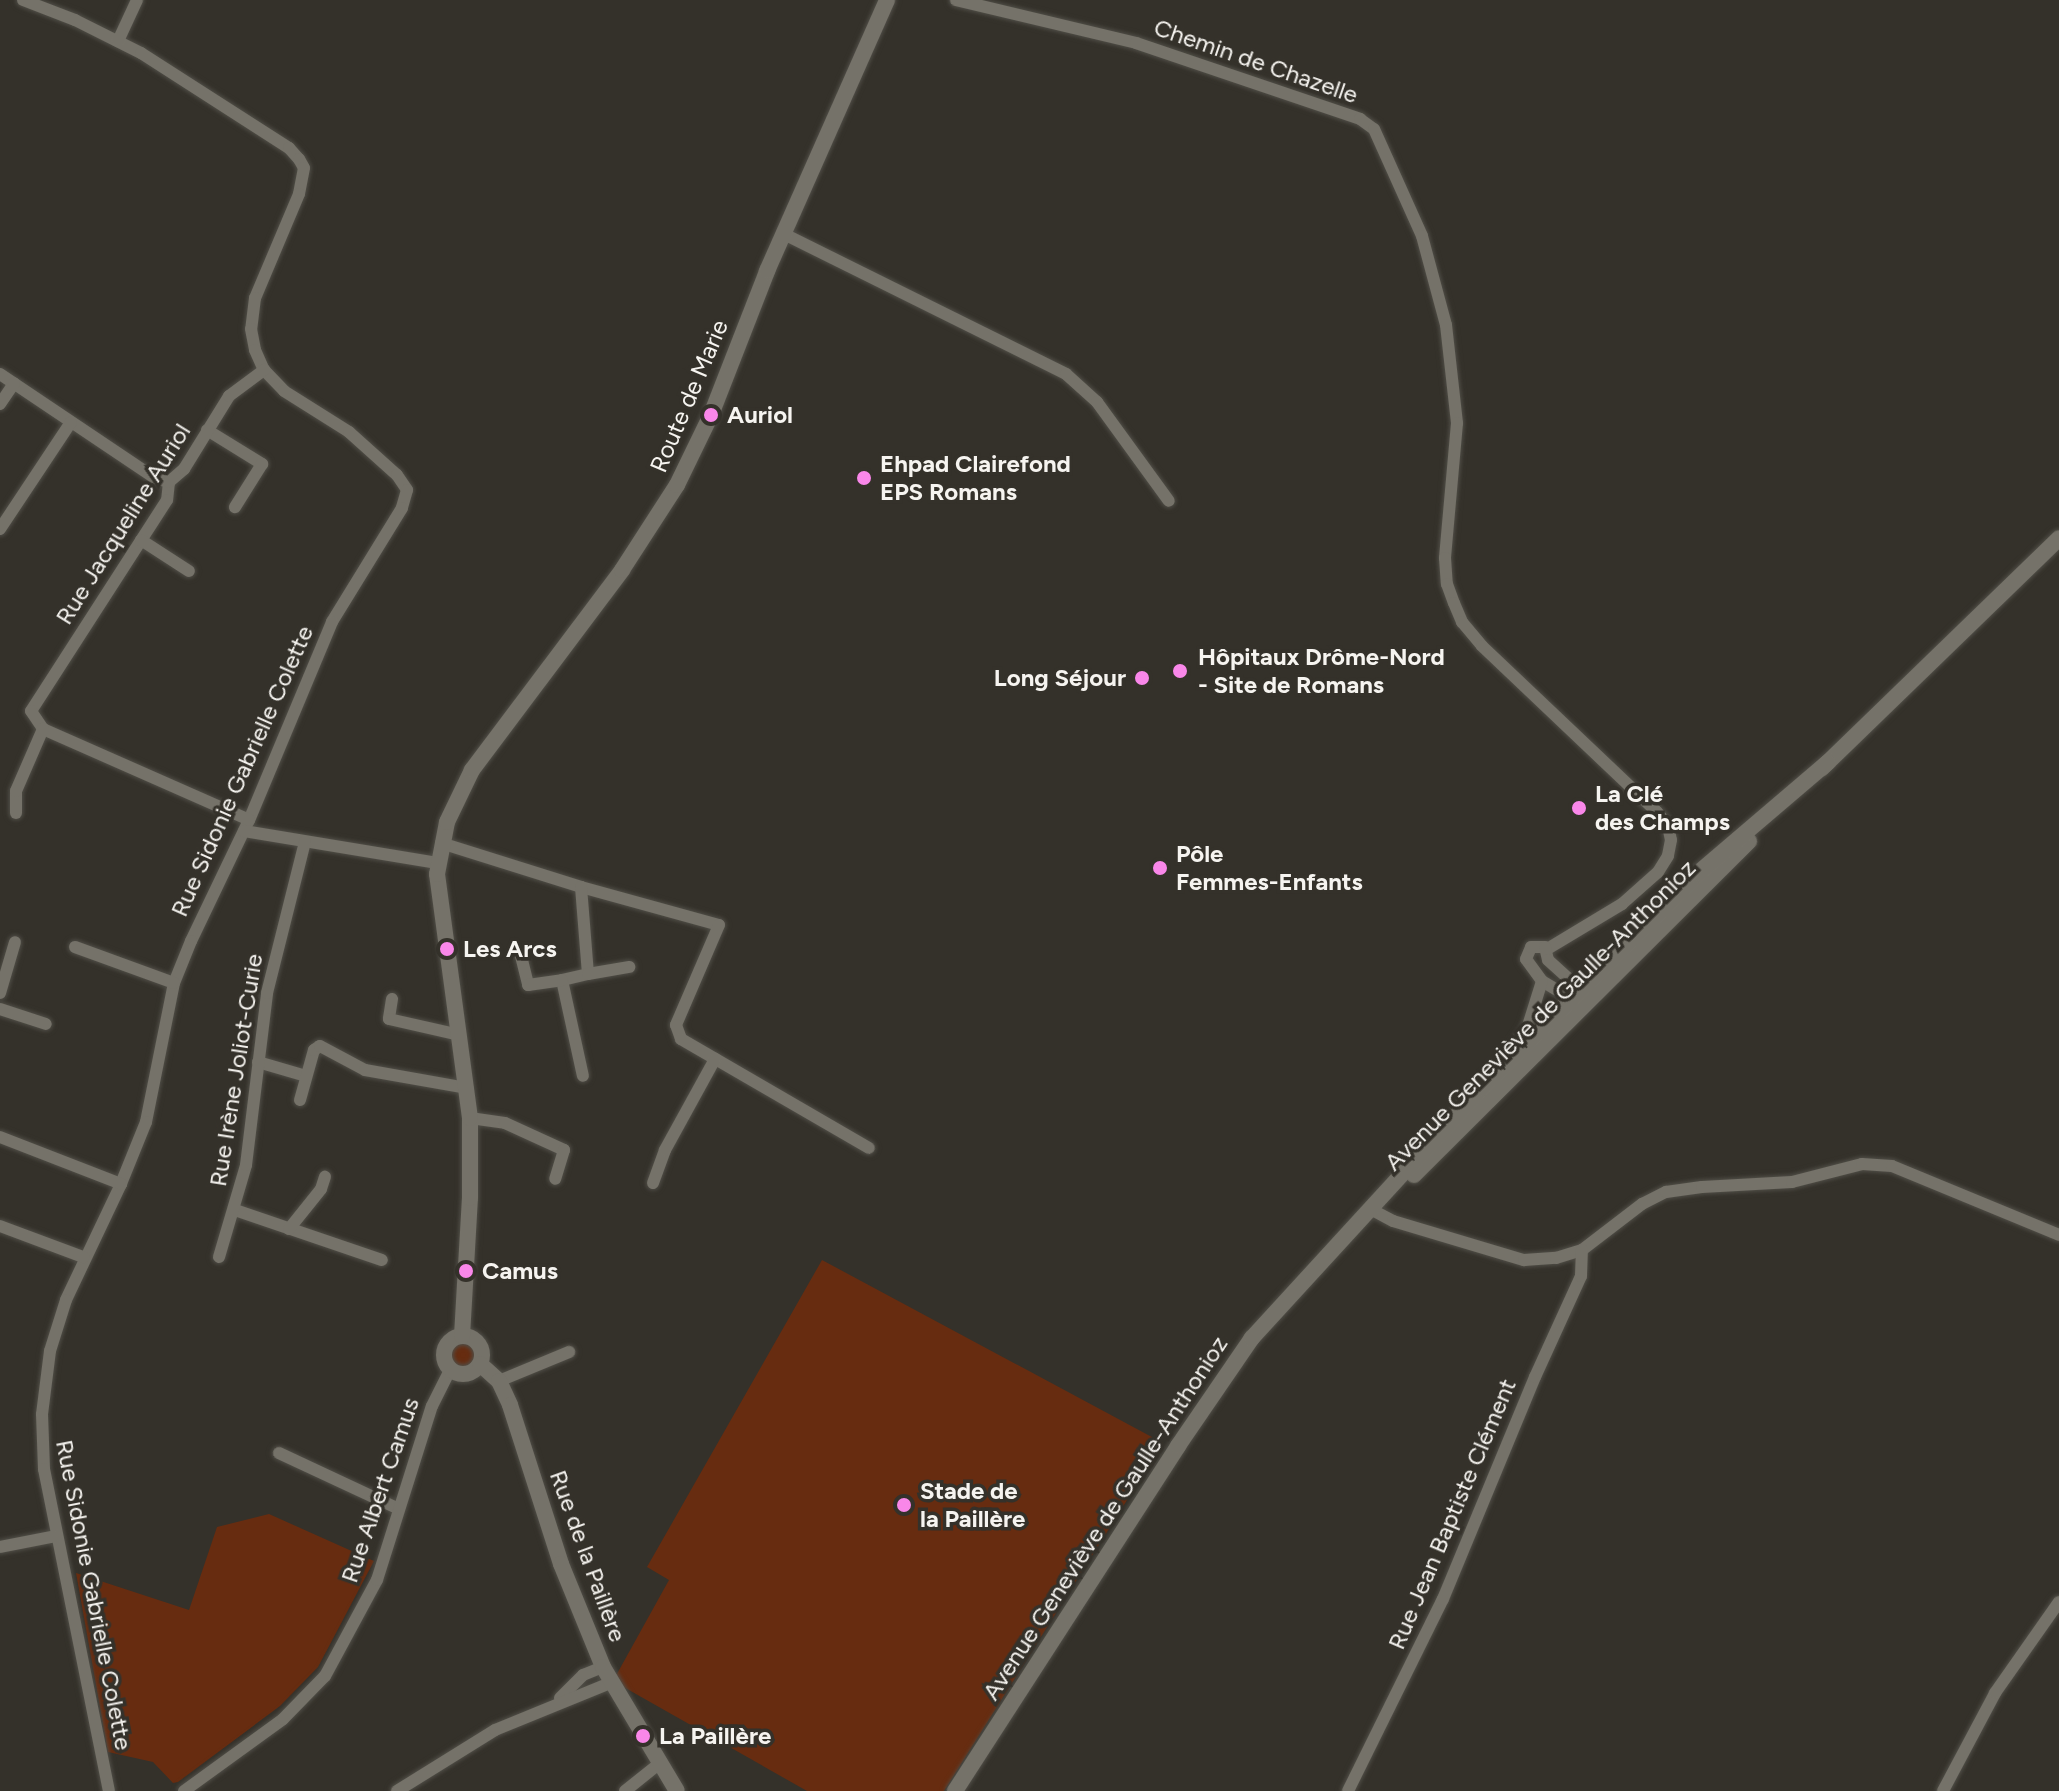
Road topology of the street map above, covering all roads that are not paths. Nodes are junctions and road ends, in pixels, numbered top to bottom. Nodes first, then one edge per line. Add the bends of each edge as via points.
1 (23, 0) edge
2 (137, 0) edge
3 (887, 0) edge
4 (956, 0) edge
5 (118, 41) junction
6 (784, 234) junction
7 (264, 370) junction
8 (0, 374) edge
9 (14, 383) junction
10 (0, 404) edge
11 (71, 422) junction
12 (207, 430) junction
13 (169, 482) junction
14 (1169, 501) dead end
15 (235, 507) dead end
16 (0, 529) edge
17 (2059, 538) edge
18 (141, 540) junction
19 (2059, 555) edge
20 (189, 571) dead end
21 (2011, 582) junction
22 (43, 729) junction
23 (1828, 762) junction
24 (16, 813) dead end
25 (246, 826) junction
26 (305, 842) junction
27 (441, 843) junction
28 (437, 863) junction
29 (581, 887) junction
30 (15, 942) dead end
31 (75, 947) dead end
32 (1547, 954) junction
33 (521, 956) dead end
34 (629, 967) dead end
35 (1535, 967) junction
36 (588, 974) junction
37 (562, 980) junction
38 (1542, 981) junction
39 (174, 983) junction
40 (1604, 986) junction
41 (0, 993) edge
42 (1578, 994) junction
43 (392, 999) dead end
44 (0, 1009) edge
45 (46, 1024) dead end
46 (460, 1035) junction
47 (1548, 1044) junction
48 (715, 1059) junction
49 (258, 1062) junction
50 (306, 1076) junction
51 (583, 1076) dead end
52 (467, 1088) junction
53 (1480, 1089) junction
54 (300, 1100) dead end
55 (470, 1118) junction
56 (0, 1137) edge
57 (869, 1148) dead end
58 (325, 1177) dead end
59 (555, 1179) dead end
60 (653, 1183) dead end
61 (121, 1184) junction
62 (235, 1210) junction
63 (1376, 1212) junction
64 (0, 1226) edge
65 (289, 1229) junction
66 (2059, 1235) edge
67 (1340, 1244) junction
68 (1582, 1250) junction
69 (83, 1257) junction
70 (219, 1257) dead end
71 (382, 1260) dead end
72 (462, 1336) junction
73 (569, 1352) dead end
74 (480, 1364) junction
75 (450, 1370) junction
76 (499, 1381) junction
77 (279, 1453) dead end
78 (399, 1509) junction
79 (56, 1536) junction
80 (0, 1547) edge
81 (2059, 1602) edge
82 (606, 1675) junction
83 (660, 1763) junction
84 (109, 1791) edge
85 (184, 1791) edge
86 (397, 1791) edge
87 (625, 1791) edge
88 (677, 1791) edge
89 (955, 1791) edge
90 (1348, 1791) edge
91 (1943, 1791) edge

1 - 5 street, Rue Sidonie Gabrielle Colette
2 - 5 street
3 - 6 main road, Route de Marie
4 - 32 street, Chemin de Chazelle via 1136,43 1360,119 1374,129 1422,236 1446,325 1457,423 1445,558 1454,603 1482,646 1657,812 1671,840 1658,872 1622,904
5 - 7 street, Rue Sidonie Gabrielle Colette via 289,148 304,168 299,194 255,298 251,329
6 - 14 street via 1066,374 1097,402
6 - 27 main road, Route de Marie via 677,485 622,570 472,770
7 - 12 street, Rue Jacqueline Auriol via 229,396
7 - 25 street, Rue Sidonie Gabrielle Colette via 284,391 359,440 404,483 407,497 341,602
8 - 9 street
9 - 10 street
9 - 11 street
11 - 13 street
11 - 16 street
12 - 13 street, Rue Jacqueline Auriol via 184,469
12 - 15 street via 262,464
13 - 18 street, Rue Jacqueline Auriol via 167,500
17 - 21 main road, Avenue Geneviève de Gaulle-Anthonioz
18 - 20 street
18 - 22 street, Rue Jacqueline Auriol via 31,711
19 - 21 main road, Avenue Geneviève de Gaulle-Anthonioz
21 - 23 main road, Avenue Geneviève de Gaulle-Anthonioz
22 - 24 street via 16,791
22 - 25 street
23 - 40 main road, Avenue Geneviève de Gaulle-Anthonioz
23 - 42 main road, Avenue Geneviève de Gaulle-Anthonioz via 1697,874
25 - 26 street
25 - 39 street, Rue Sidonie Gabrielle Colette
26 - 28 street
26 - 49 street, Rue Irène Joliot-Curie via 267,993
27 - 28 main road, Route de Marie
27 - 29 street
28 - 46 main road
29 - 36 street
29 - 48 street via 719,925 676,1025 681,1039
30 - 41 street
31 - 39 street
32 - 35 street via 1543,966
32 - 35 street via 1535,945 1528,950 1528,962
32 - 42 street
33 - 37 street via 528,985
34 - 36 street
35 - 38 street
36 - 37 street
37 - 51 street
38 - 42 street
38 - 53 street via 1521,1040
39 - 61 street, Rue Sidonie Gabrielle Colette via 146,1122
40 - 42 street
40 - 47 main road, Avenue Geneviève de Gaulle-Anthonioz
42 - 47 street
42 - 53 main road, Avenue Geneviève de Gaulle-Anthonioz
43 - 46 street via 389,1019
44 - 45 street
46 - 52 main road
47 - 63 main road, Avenue Geneviève de Gaulle-Anthonioz
48 - 57 street
48 - 60 street via 665,1150
49 - 50 street
49 - 62 street, Rue Irène Joliot-Curie
50 - 52 street via 320,1046 365,1070
50 - 54 street
52 - 55 main road
53 - 67 main road, Avenue Geneviève de Gaulle-Anthonioz
55 - 59 street via 505,1123 564,1150
55 - 72 main road
56 - 61 street
58 - 65 street
61 - 69 street, Rue Sidonie Gabrielle Colette
62 - 65 street
62 - 70 street, Rue Irène Joliot-Curie
63 - 67 main road, Avenue Geneviève de Gaulle-Anthonioz
63 - 68 street via 1524,1260
64 - 69 street
65 - 71 street
66 - 68 street via 1892,1166 1862,1164 1792,1182 1666,1192
67 - 89 main road, Avenue Geneviève de Gaulle-Anthonioz via 1252,1338 1218,1386
68 - 90 street, Rue Jean Baptiste Clément via 1581,1276 1443,1599
69 - 79 street, Rue Sidonie Gabrielle Colette via 61,1311 45,1381 41,1442
72 - 74 main road via 479,1345
72 - 75 main road via 443,1352
73 - 76 street
74 - 75 main road via 467,1374
74 - 76 main road, Rue de la Paillère
75 - 78 street, Rue Albert Camus via 432,1406
76 - 82 main road, Rue de la Paillère via 561,1564
77 - 78 street
78 - 85 street, Rue Albert Camus via 377,1580 325,1676 283,1719
79 - 80 street
79 - 84 street, Rue Sidonie Gabrielle Colette
81 - 91 street via 1995,1693
82 - 83 main road, Rue de la Paillère
82 - 86 street via 495,1730
83 - 87 street
83 - 88 main road, Rue de la Paillère

